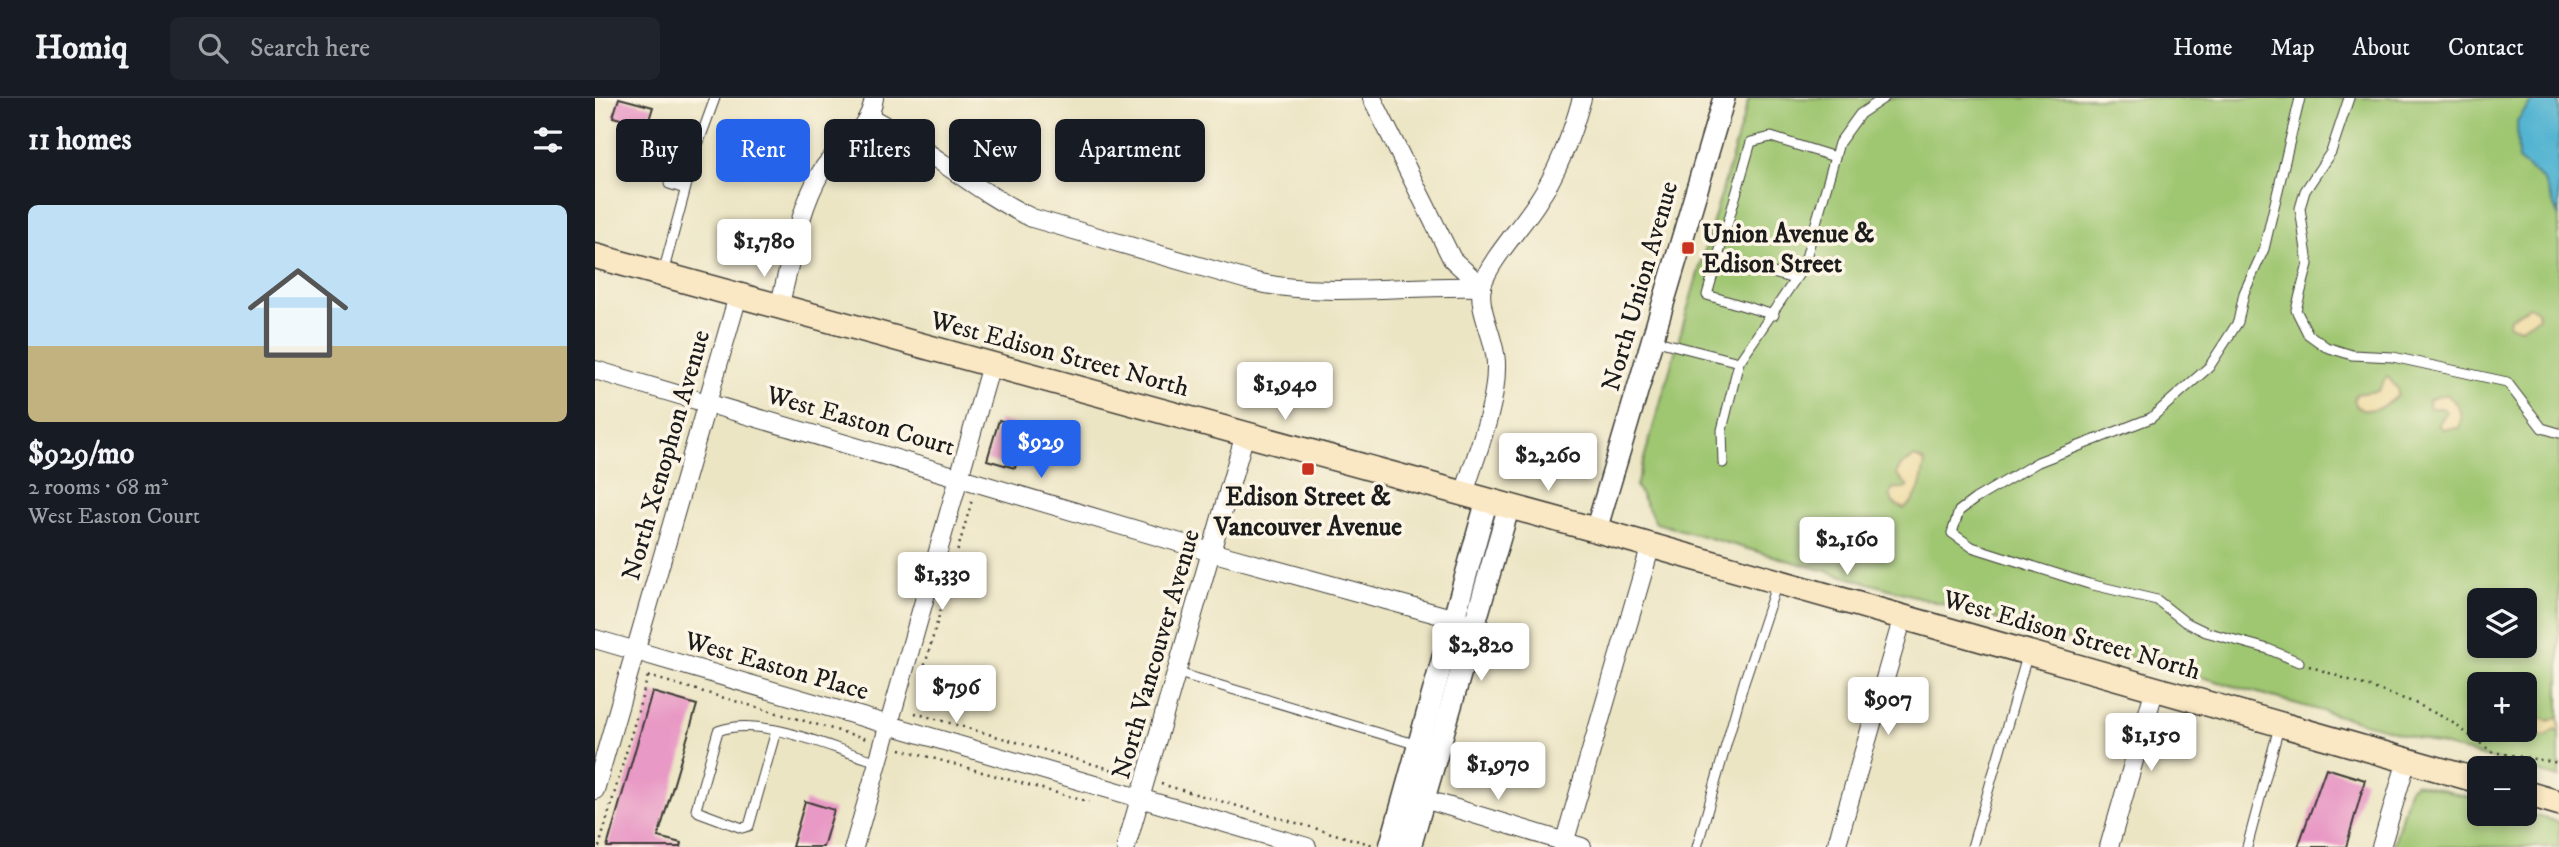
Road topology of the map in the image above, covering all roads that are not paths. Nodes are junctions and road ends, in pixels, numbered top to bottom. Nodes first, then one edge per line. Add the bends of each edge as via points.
1 (715, 98) edge
2 (874, 98) edge
3 (1372, 98) edge
4 (1582, 98) edge
5 (1724, 98) edge
6 (1884, 98) edge
7 (2300, 98) edge
8 (2349, 98) edge
9 (869, 117) junction
10 (702, 134) edge
11 (1835, 157) junction
12 (687, 182) edge
13 (669, 184) dead end
14 (685, 189) junction
15 (595, 256) edge
16 (1718, 257) junction
17 (662, 275) junction
18 (1794, 279) junction
19 (1482, 287) junction
20 (738, 296) junction
21 (779, 307) junction
22 (1774, 315) junction
23 (1653, 340) junction
24 (1739, 362) junction
25 (991, 365) junction
26 (595, 370) edge
27 (707, 403) junction
28 (2559, 433) edge
29 (1245, 434) junction
30 (1723, 463) dead end
31 (959, 475) junction
32 (1487, 500) junction
33 (1596, 530) junction
34 (1651, 545) junction
35 (1211, 552) junction
36 (1777, 582) junction
37 (1903, 617) junction
38 (1453, 618) junction
39 (1476, 625) junction
40 (595, 639) edge
41 (635, 651) junction
42 (2028, 653) junction
43 (2299, 662) road end
44 (1175, 672) junction
45 (2155, 688) junction
46 (2280, 724) junction
47 (898, 728) junction
48 (776, 731) junction
49 (1418, 745) junction
50 (2407, 760) junction
51 (879, 762) junction
52 (2467, 776) edge
53 (596, 781) edge
54 (1414, 796) junction
55 (2537, 797) edge
56 (1140, 798) junction
57 (2559, 803) edge
58 (1570, 845) edge
59 (854, 847) edge
60 (1126, 847) edge
61 (1307, 847) edge
62 (1389, 847) edge
63 (1410, 847) edge
64 (1697, 847) edge
65 (1836, 847) edge
66 (1972, 847) edge
67 (2109, 847) edge
68 (2247, 847) edge
69 (2381, 847) edge

1 - 10 lane
2 - 9 street
3 - 19 street via 1452,260
4 - 19 street via 1555,173 1487,272
5 - 23 street, North Union Avenue
6 - 11 lane via 1860,114 1839,143
7 - 43 lane via 2264,249 2238,322 2209,368 2151,418 2038,462 1975,499 1959,511 1952,533 1972,547 2157,600 2206,632
8 - 28 lane via 2331,152 2305,191 2300,208 2308,264 2296,310 2308,334 2326,348 2353,355 2393,357 2507,382 2542,428
9 - 19 street via 908,137 1032,218 1251,281 1318,292
9 - 21 street via 823,169 810,194
11 - 16 lane via 1771,137 1751,142
11 - 18 lane via 1803,268
12 - 14 lane
13 - 14 lane
14 - 17 lane
15 - 17 main road, West Edison Street North
16 - 18 lane
16 - 22 lane via 1707,295
17 - 20 main road, West Edison Street North
18 - 22 lane
19 - 32 street via 1495,345 1496,379
20 - 21 main road, West Edison Street North
20 - 27 street, North Xenophon Avenue
21 - 25 main road, West Edison Street North
22 - 24 lane
23 - 24 lane
23 - 33 street, North Union Avenue
24 - 30 lane via 1722,430
25 - 29 main road, West Edison Street North
25 - 31 street
26 - 27 street, West Easton Court
27 - 31 street, West Easton Court
27 - 41 street, North Xenophon Avenue
29 - 32 main road, West Edison Street North
29 - 35 street, North Vancouver Avenue
31 - 35 street, West Easton Court
31 - 47 street
32 - 33 main road, West Edison Street North
32 - 38 street
32 - 39 street
33 - 34 main road, West Edison Street North
34 - 36 main road, West Edison Street North
34 - 58 street
35 - 38 street, West Easton Court
35 - 44 street, North Vancouver Avenue
36 - 37 main road, West Edison Street North
36 - 64 lane
37 - 42 main road, West Edison Street North
37 - 65 street
38 - 39 street, West Easton Court
38 - 49 street
39 - 54 street
40 - 41 street, West Easton Place
41 - 47 street, West Easton Place
41 - 53 street, North Xenophon Avenue
42 - 45 main road, West Edison Street North
42 - 66 lane
44 - 49 lane
44 - 56 street, North Vancouver Avenue
45 - 46 main road, West Edison Street North
45 - 67 street
46 - 50 main road, West Edison Street North
46 - 68 lane
47 - 51 street
47 - 56 street, West Easton Place
48 - 48 lane via 752,724 718,731 699,812 742,828 749,826
48 - 51 lane
49 - 54 street
50 - 52 main road, West Edison Street North
50 - 69 street
51 - 59 street
54 - 58 street
54 - 62 street
54 - 63 street
55 - 57 main road
56 - 60 street, North Vancouver Avenue
56 - 61 street, West Easton Place

